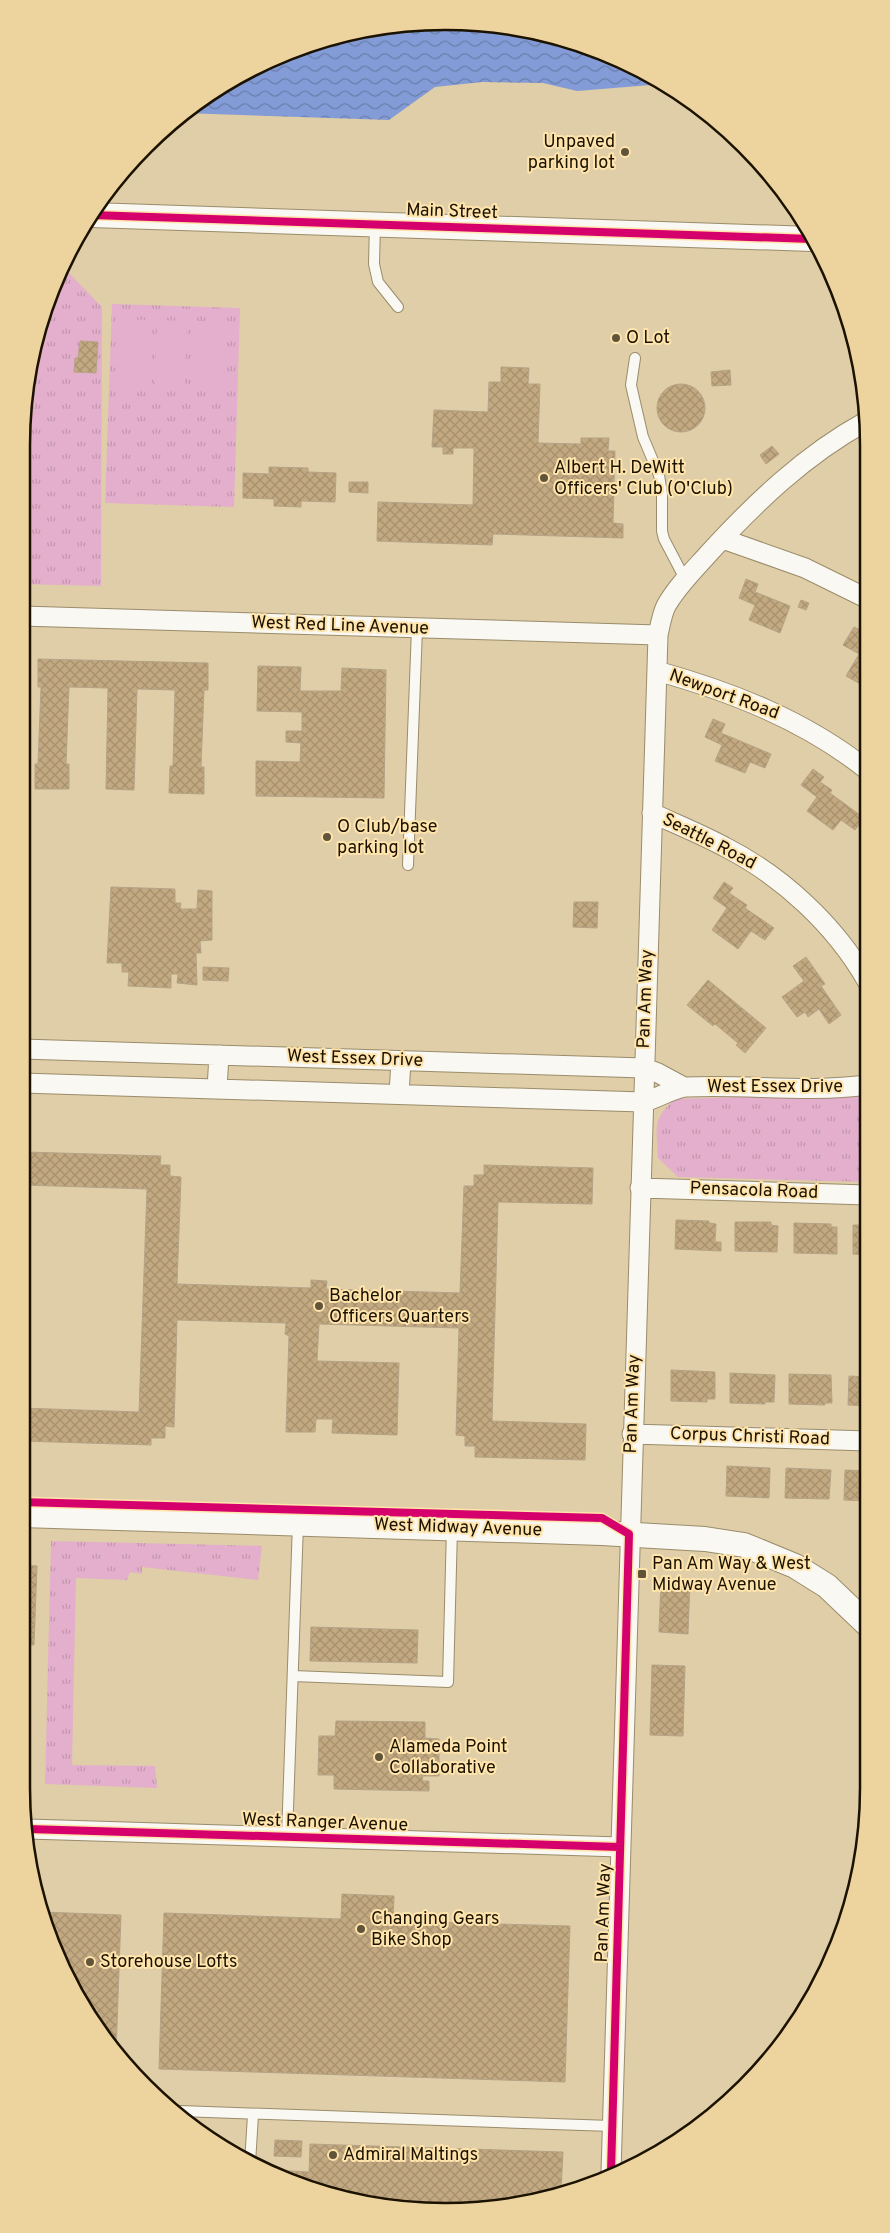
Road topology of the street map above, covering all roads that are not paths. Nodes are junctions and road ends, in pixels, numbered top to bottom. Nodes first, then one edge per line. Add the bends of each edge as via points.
1 (99, 215) edge
2 (375, 224) junction
3 (804, 239) edge
4 (398, 307) dead end
5 (635, 358) dead end
6 (860, 430) edge
7 (723, 538) junction
8 (685, 579) junction
9 (860, 595) edge
10 (30, 616) edge
11 (417, 628) junction
12 (658, 635) junction
13 (657, 671) junction
14 (860, 765) edge
15 (652, 813) junction
16 (408, 865) dead end
17 (860, 970) edge
18 (30, 1050) edge
19 (220, 1055) junction
20 (401, 1061) junction
21 (644, 1068) junction
22 (30, 1083) edge
23 (860, 1085) edge
24 (684, 1087) junction
25 (218, 1089) junction
26 (399, 1094) junction
27 (643, 1102) junction
28 (640, 1188) junction
29 (860, 1194) edge
30 (632, 1434) junction
31 (860, 1441) edge
32 (30, 1515) edge
33 (298, 1523) junction
34 (452, 1528) junction
35 (629, 1534) junction
36 (860, 1618) edge
37 (293, 1676) junction
38 (33, 1829) edge
39 (287, 1837) junction
40 (620, 1847) junction
41 (185, 2111) edge
42 (253, 2115) junction
43 (612, 2126) junction
44 (251, 2154) edge
45 (611, 2168) edge

1 - 2 street, Main Street
2 - 3 street, Main Street
2 - 4 lane via 374,264 378,282
5 - 8 lane via 630,386 642,437 659,475 662,531
6 - 7 street, Pan Am Way via 779,482
7 - 8 street, Pan Am Way
7 - 9 street via 805,568
8 - 12 street, Pan Am Way via 666,606
10 - 11 street, West Red Line Avenue
11 - 12 street, West Red Line Avenue
11 - 16 lane
12 - 13 street, Pan Am Way
13 - 14 street, Newport Road via 710,686 762,706 810,730
13 - 15 street, Pan Am Way
15 - 17 street, Seattle Road via 726,847 759,867 822,921
15 - 21 street, Pan Am Way
18 - 19 street, West Essex Drive
19 - 20 street, West Essex Drive
19 - 25 street
20 - 21 street, West Essex Drive
20 - 26 street
21 - 24 street, West Essex Drive
21 - 27 street, Pan Am Way
22 - 25 street, West Essex Drive
23 - 24 street, West Essex Drive via 780,1089
24 - 27 street, West Essex Drive
25 - 26 street, West Essex Drive
26 - 27 street, West Essex Drive
27 - 28 street, Pan Am Way
28 - 29 street, Pensacola Road
28 - 30 street, Pan Am Way
30 - 31 street, Corpus Christi Road
30 - 35 street, Pan Am Way
32 - 33 street, West Midway Avenue
33 - 34 street, West Midway Avenue
33 - 37 lane
34 - 35 street, West Midway Avenue
34 - 37 lane via 448,1682
35 - 36 street, West Midway Avenue via 744,1545 795,1566 821,1582
35 - 40 street, Pan Am Way
37 - 39 lane
38 - 39 street, West Ranger Avenue
39 - 40 street, West Ranger Avenue
40 - 43 street, Pan Am Way
41 - 42 lane
42 - 43 lane
42 - 44 lane
43 - 45 street, Pan Am Way

